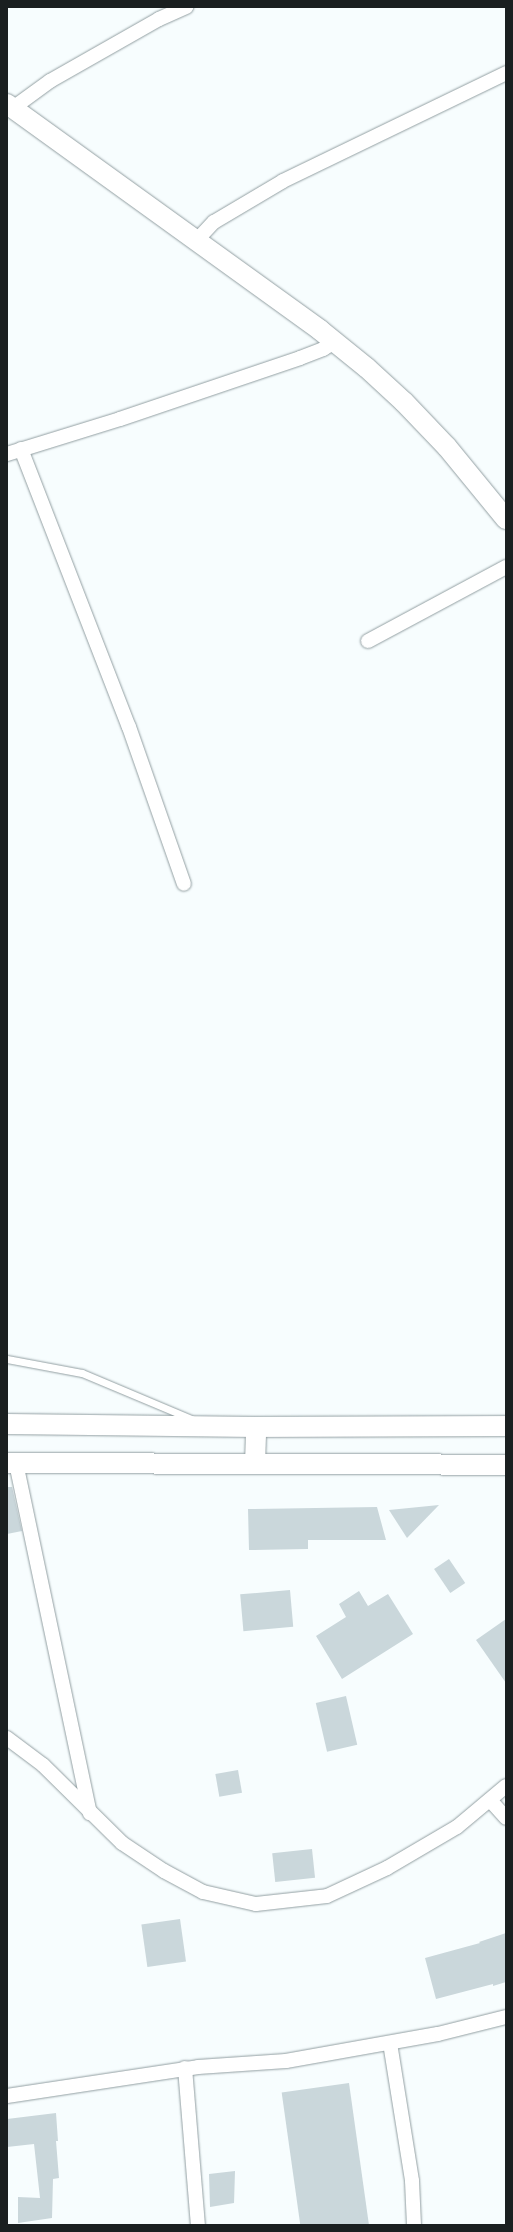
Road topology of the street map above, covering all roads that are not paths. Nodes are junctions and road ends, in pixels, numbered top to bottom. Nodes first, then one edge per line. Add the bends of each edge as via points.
1 (186, 7) edge
2 (506, 73) edge
3 (10, 106) edge
4 (196, 242) junction
5 (335, 342) junction
6 (21, 449) junction
7 (7, 454) edge
8 (506, 519) edge
9 (506, 567) edge
10 (368, 641) dead end
11 (184, 884) dead end
12 (7, 1359) edge
13 (7, 1424) edge
14 (504, 1425) edge
15 (210, 1426) junction
16 (256, 1427) junction
17 (11, 1463) edge
18 (255, 1463) junction
19 (506, 1466) edge
20 (7, 1738) edge
21 (506, 1786) edge
22 (490, 1800) junction
23 (90, 1813) junction
24 (506, 1818) edge
25 (506, 2017) edge
26 (390, 2043) junction
27 (185, 2068) junction
28 (7, 2096) edge
29 (198, 2225) edge
30 (414, 2225) edge

1 - 3 street via 159,19
2 - 4 street via 283,181 214,222
3 - 4 main road
4 - 5 main road
5 - 6 street via 292,361 120,419
5 - 8 main road via 404,402 447,447
6 - 7 street
6 - 11 street via 129,727
9 - 10 street
12 - 15 lane via 82,1373
13 - 15 main road
14 - 16 main road
15 - 16 main road
16 - 18 main road
17 - 18 main road
17 - 23 street
18 - 19 main road
20 - 23 street via 43,1765
21 - 22 street
22 - 23 street via 456,1827 387,1868 327,1896 256,1904 203,1892 164,1871 122,1843
22 - 24 street
25 - 26 street
26 - 27 street via 286,2061
26 - 30 street via 412,2181
27 - 28 street
27 - 29 street

